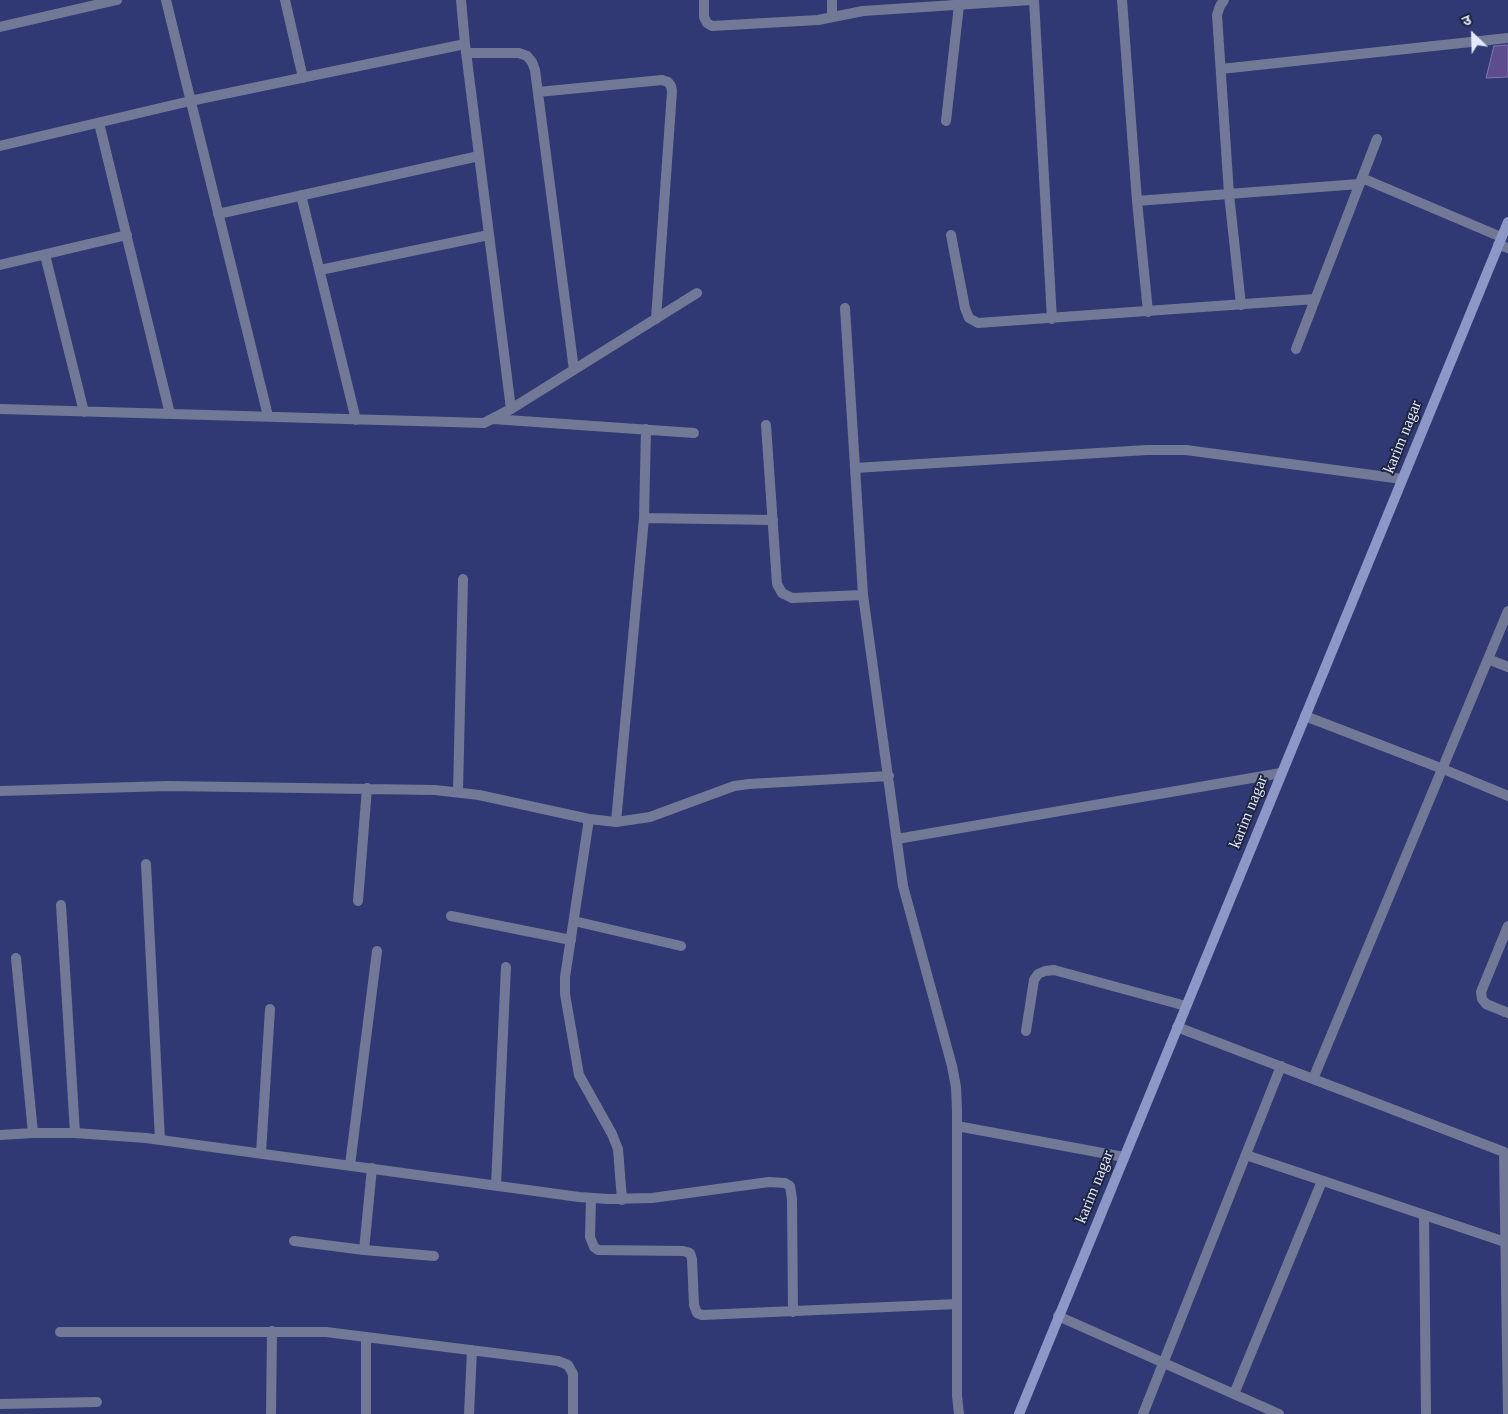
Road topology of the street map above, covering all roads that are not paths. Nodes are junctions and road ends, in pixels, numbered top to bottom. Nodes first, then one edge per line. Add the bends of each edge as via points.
1 (117, 0) edge
2 (166, 0) edge
3 (285, 0) edge
4 (461, 0) edge
5 (704, 0) edge
6 (832, 0) edge
7 (1033, 0) edge
8 (1122, 0) edge
9 (1224, 0) edge
10 (902, 4) edge
11 (959, 5) junction
12 (832, 17) junction
13 (0, 27) edge
14 (1508, 38) edge
15 (466, 49) junction
16 (1221, 69) junction
17 (303, 78) junction
18 (538, 92) junction
19 (190, 101) junction
20 (946, 121) dead end
21 (99, 123) junction
22 (1377, 139) dead end
23 (0, 146) edge
24 (479, 156) junction
25 (1361, 181) junction
26 (1229, 194) junction
27 (301, 196) junction
28 (1137, 201) junction
29 (218, 214) junction
30 (1508, 222) edge
31 (126, 235) junction
32 (489, 235) junction
33 (951, 235) dead end
34 (1502, 243) edge
35 (44, 255) junction
36 (0, 265) edge
37 (320, 270) junction
38 (697, 293) dead end
39 (1315, 299) junction
40 (1241, 305) junction
41 (845, 308) dead end
42 (1148, 312) junction
43 (656, 319) junction
44 (1052, 319) junction
45 (1296, 349) dead end
46 (574, 370) junction
47 (511, 409) junction
48 (0, 410) edge
49 (84, 412) junction
50 (170, 414) junction
51 (268, 416) junction
52 (494, 419) junction
53 (356, 420) junction
54 (766, 425) dead end
55 (646, 430) junction
56 (694, 433) dead end
57 (855, 468) junction
58 (1402, 479) junction
59 (644, 518) junction
60 (773, 520) junction
61 (463, 579) dead end
62 (863, 595) junction
63 (1508, 611) edge
64 (1488, 659) junction
65 (1508, 667) edge
66 (1305, 716) junction
67 (1443, 769) junction
68 (1281, 774) junction
69 (889, 776) junction
70 (367, 788) junction
71 (0, 791) edge
72 (458, 792) junction
73 (1508, 796) edge
74 (589, 819) junction
75 (616, 822) junction
76 (897, 839) junction
77 (146, 864) dead end
78 (358, 901) dead end
79 (61, 906) dead end
80 (451, 916) dead end
81 (574, 922) junction
82 (1508, 926) edge
83 (571, 940) junction
84 (681, 946) dead end
85 (377, 951) dead end
86 (16, 958) dead end
87 (506, 967) dead end
88 (1186, 1006) junction
89 (270, 1009) dead end
90 (1508, 1012) edge
91 (1177, 1027) junction
92 (1026, 1031) dead end
93 (1281, 1066) junction
94 (1313, 1079) junction
95 (957, 1126) junction
96 (33, 1133) junction
97 (75, 1134) junction
98 (0, 1135) edge
99 (160, 1140) junction
100 (261, 1153) junction
101 (1506, 1153) edge
102 (1246, 1155) junction
103 (1124, 1157) junction
104 (350, 1165) junction
105 (372, 1168) junction
106 (1322, 1181) junction
107 (496, 1185) junction
108 (591, 1198) junction
109 (622, 1200) junction
110 (1424, 1215) junction
111 (294, 1241) dead end
112 (1505, 1242) junction
113 (364, 1250) junction
114 (434, 1256) dead end
115 (957, 1304) junction
116 (793, 1312) junction
117 (1507, 1314) edge
118 (1058, 1316) junction
119 (60, 1332) dead end
120 (272, 1332) junction
121 (366, 1337) junction
122 (472, 1350) junction
123 (1164, 1363) junction
124 (1234, 1394) junction
125 (97, 1402) dead end
126 (0, 1404) edge
127 (271, 1414) edge
128 (366, 1414) edge
129 (469, 1414) edge
130 (573, 1414) edge
131 (958, 1414) edge
132 (1019, 1414) edge
133 (1143, 1414) edge
134 (1280, 1414) edge
135 (1426, 1414) edge
136 (1508, 1414) edge

1 - 13 street
2 - 19 street
3 - 17 street
4 - 15 street
5 - 12 street via 704,17 712,26
6 - 12 street
7 - 11 street
7 - 44 street
8 - 28 street
9 - 16 street via 1218,15
10 - 11 street
10 - 12 street
11 - 20 street
14 - 16 street
15 - 17 street
15 - 18 street via 527,56 535,70
15 - 24 street
16 - 26 street
17 - 19 street
18 - 43 street via 662,80 671,86
18 - 46 street
19 - 21 street
19 - 29 street
21 - 23 street
21 - 31 street
22 - 25 street
24 - 27 street
24 - 32 street
25 - 26 street
25 - 34 street
25 - 39 street
26 - 28 street
26 - 40 street
27 - 29 street
27 - 37 street
28 - 42 street
29 - 51 street
30 - 34 street, karim nagar
31 - 35 street
31 - 50 street
32 - 37 street
32 - 47 street
33 - 44 street via 969,318 989,324
34 - 58 street, karim nagar
35 - 36 street
35 - 49 street
37 - 53 street
38 - 43 street
39 - 40 street
39 - 45 street
40 - 42 street
41 - 57 street
42 - 44 street
43 - 46 street
46 - 47 street
47 - 52 street
48 - 49 street
49 - 50 street
50 - 51 street
51 - 53 street
52 - 53 street via 477,424
52 - 55 street
54 - 60 street
55 - 56 street
55 - 59 street
57 - 58 street via 1186,450
57 - 62 street
58 - 66 street, karim nagar
59 - 60 street
59 - 75 street
60 - 62 street via 777,584 782,593 792,598
61 - 72 street
62 - 69 street
63 - 64 street
64 - 65 street
64 - 67 street
66 - 67 street
66 - 68 street, karim nagar
67 - 73 street
67 - 94 street
68 - 76 street
68 - 88 street, karim nagar
69 - 75 street via 734,786 650,817
69 - 76 street
70 - 71 street via 168,786
70 - 72 street
70 - 78 street
72 - 74 street
74 - 75 street
74 - 81 street
76 - 95 street via 908,904 952,1066
77 - 99 street
79 - 97 street
80 - 83 street
81 - 83 street
81 - 84 street
82 - 90 street via 1481,992 1486,1004
83 - 109 street via 565,986 575,1060 579,1075 615,1141
85 - 104 street
86 - 96 street
87 - 107 street
88 - 91 street, karim nagar
88 - 92 street via 1054,970 1045,971 1034,980
89 - 100 street
91 - 93 street
91 - 103 street, karim nagar
93 - 94 street
93 - 102 street
94 - 101 street
95 - 103 street
95 - 115 street
96 - 97 street
96 - 98 street
97 - 99 street
99 - 100 street
100 - 104 street
101 - 112 street
102 - 106 street
102 - 123 street
103 - 118 street, karim nagar
104 - 105 street
105 - 107 street
105 - 113 street
106 - 110 street
106 - 124 street
107 - 108 street
108 - 109 street
108 - 116 street via 590,1237 598,1250 690,1253 697,1313 706,1316
109 - 116 street via 769,1182 790,1186
110 - 112 street
110 - 135 street
111 - 113 street
112 - 117 street
113 - 114 street
115 - 116 street
115 - 131 street
117 - 136 street
118 - 123 street
118 - 132 street, karim nagar
119 - 120 street
120 - 121 street via 326,1332
120 - 127 street
121 - 122 street
121 - 128 street
122 - 129 street
122 - 130 street via 568,1365 573,1379
123 - 124 street
123 - 133 street
124 - 134 street
125 - 126 street

